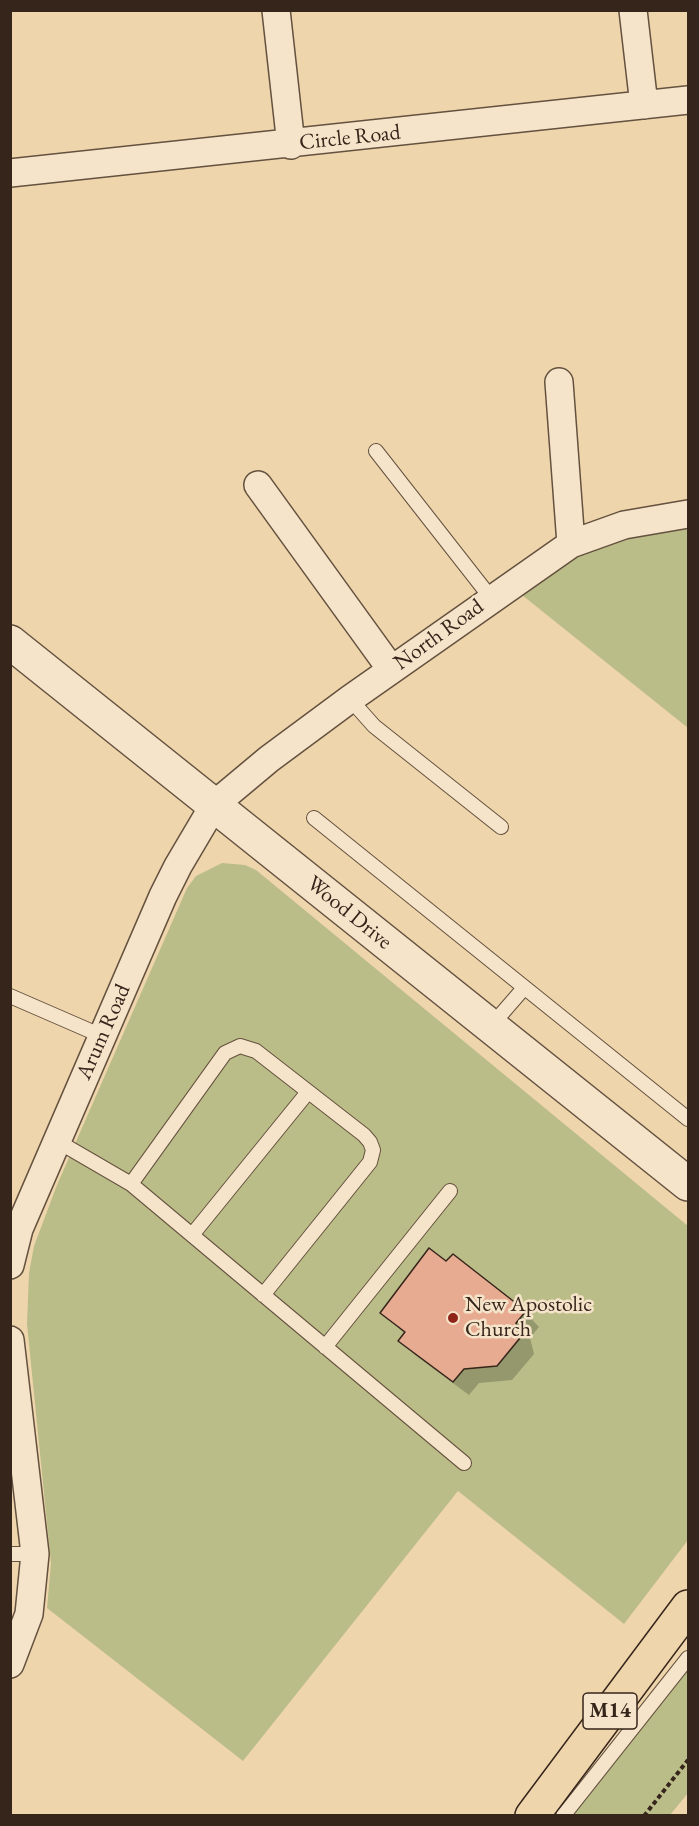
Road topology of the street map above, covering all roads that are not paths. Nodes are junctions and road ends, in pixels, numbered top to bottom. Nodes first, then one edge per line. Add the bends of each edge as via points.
1 (276, 10) edge
2 (633, 10) edge
3 (688, 100) edge
4 (644, 105) junction
5 (291, 145) junction
6 (10, 173) edge
7 (559, 382) dead end
8 (376, 451) dead end
9 (258, 485) dead end
10 (688, 514) edge
11 (570, 544) junction
12 (491, 598) junction
13 (10, 642) edge
14 (392, 669) junction
15 (350, 699) junction
16 (214, 805) junction
17 (314, 818) dead end
18 (501, 827) dead end
19 (524, 988) junction
20 (10, 996) edge
21 (491, 1026) junction
22 (102, 1036) junction
23 (308, 1092) junction
24 (688, 1119) edge
25 (57, 1141) junction
26 (131, 1184) junction
27 (688, 1184) edge
28 (450, 1191) dead end
29 (15, 1229) edge
30 (192, 1235) junction
31 (10, 1265) edge
32 (263, 1295) junction
33 (10, 1340) edge
34 (325, 1347) junction
35 (464, 1463) dead end
36 (23, 1554) edge
37 (688, 1607) edge
38 (688, 1658) edge
39 (10, 1664) edge
40 (532, 1815) edge
41 (563, 1815) edge

1 - 5 street
2 - 4 street
3 - 4 street, Circle Road
4 - 5 street, Circle Road
5 - 6 street, Circle Road
7 - 11 street
8 - 12 lane
9 - 14 street
10 - 11 street, North Road via 624,525
11 - 12 street, North Road
12 - 14 street, North Road
13 - 16 street, Wood Drive
14 - 15 street, North Road
15 - 16 street, North Road
15 - 18 lane via 374,726
16 - 21 street, Wood Drive
16 - 22 street, Arum Road via 178,866
17 - 19 lane
19 - 21 lane
19 - 24 lane
20 - 22 lane
21 - 27 street, Wood Drive
22 - 25 street, Arum Road
23 - 26 lane via 256,1051 249,1047 232,1048
23 - 30 lane
23 - 32 lane via 364,1135 370,1142 372,1156
25 - 26 lane
25 - 29 street, Arum Road
26 - 30 lane
28 - 34 lane
29 - 31 street, Arum Road
30 - 32 lane
32 - 34 lane
33 - 36 street
34 - 35 lane
36 - 39 street via 29,1614
37 - 40 main road, M14
38 - 41 lane

